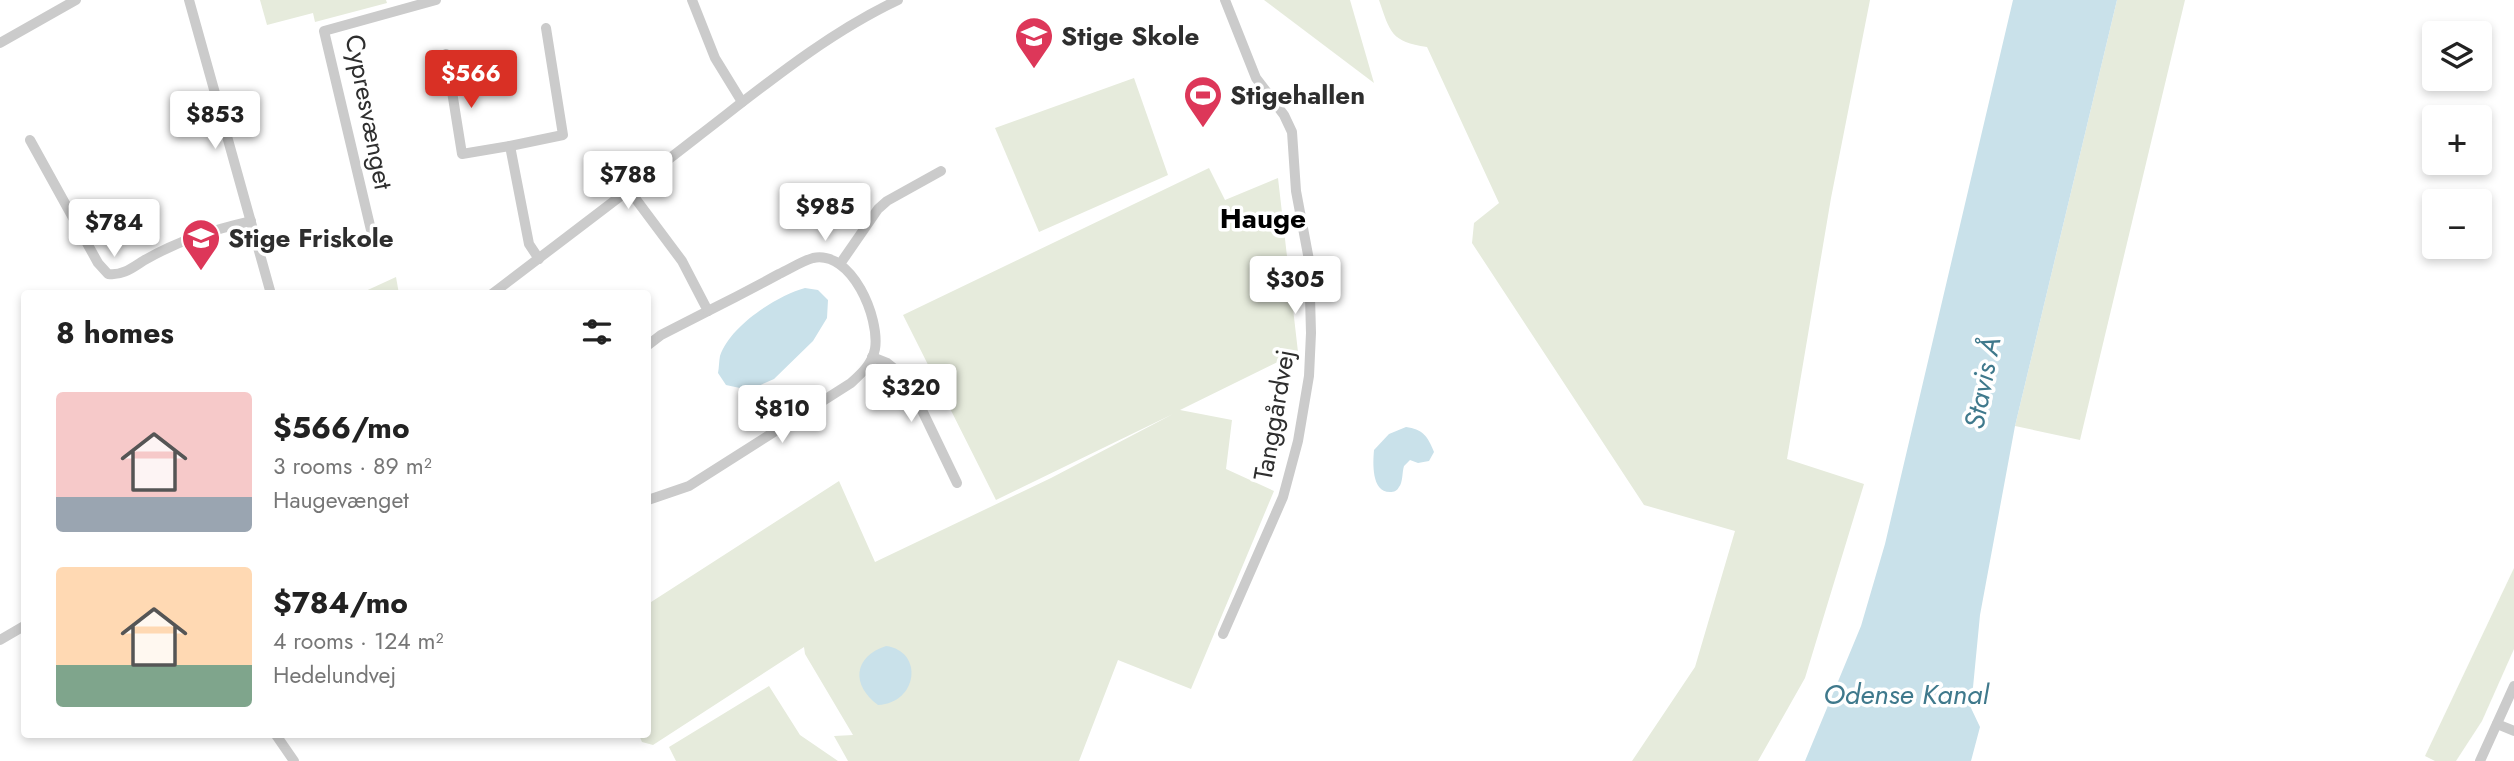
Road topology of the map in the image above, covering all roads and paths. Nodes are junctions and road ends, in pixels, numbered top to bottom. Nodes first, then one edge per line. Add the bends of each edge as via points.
1 (76, 0) edge
2 (189, 0) edge
3 (436, 0) edge
4 (692, 0) edge
5 (898, 0) edge
6 (1225, 0) edge
7 (546, 28) dead end
8 (0, 43) edge
9 (446, 54) dead end
10 (743, 102) junction
11 (30, 140) dead end
12 (510, 146) junction
13 (941, 171) dead end
14 (629, 190) junction
15 (251, 220) junction
16 (370, 230) dead end
17 (539, 259) junction
18 (840, 264) junction
19 (270, 290) edge
20 (497, 290) edge
21 (708, 311) junction
22 (651, 343) edge
23 (874, 353) junction
24 (957, 482) dead end
25 (651, 499) edge
26 (21, 628) edge
27 (1223, 635) dead end
28 (0, 639) edge
29 (2514, 686) edge
30 (2497, 724) junction
31 (2514, 731) edge
32 (278, 738) edge
33 (294, 761) edge
34 (2480, 761) edge

1 - 8 street
2 - 15 street
3 - 16 street, Cypresvænget via 324,31
4 - 10 street via 715,58
5 - 10 street via 850,25
6 - 27 street, Tanggårdvej via 1256,78 1292,132 1296,191 1309,260 1311,332 1298,441 1283,497
7 - 12 street via 563,135
9 - 12 street via 462,154
10 - 14 street
11 - 15 street via 108,274 124,273 167,247 208,231
12 - 17 street via 529,244
13 - 18 street via 884,204
14 - 17 street
14 - 21 street via 682,261
15 - 19 street
17 - 20 street
18 - 21 street via 813,258
18 - 23 street via 869,308
21 - 22 street
23 - 24 street via 907,379
23 - 25 street via 864,372 828,398 689,486
26 - 28 street
29 - 30 street
30 - 31 street
30 - 34 street
32 - 33 street

